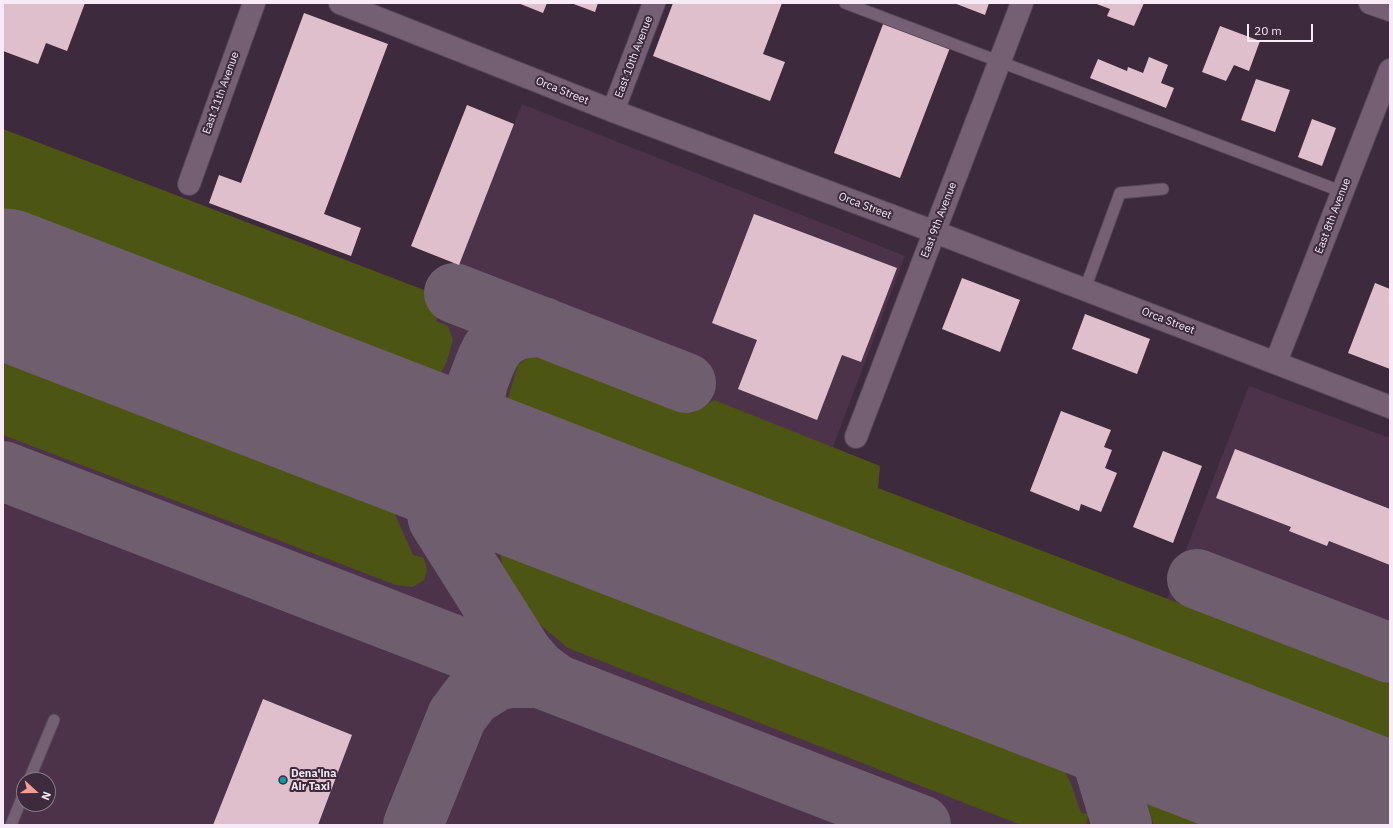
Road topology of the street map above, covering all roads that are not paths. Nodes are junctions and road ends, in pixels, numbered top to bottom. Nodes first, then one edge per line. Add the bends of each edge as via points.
1 (254, 3) edge
2 (340, 3) edge
3 (654, 3) edge
4 (845, 3) edge
5 (1022, 3) edge
6 (1370, 3) edge
7 (1390, 10) edge
8 (1000, 62) junction
9 (1390, 70) edge
10 (613, 111) junction
11 (189, 184) dead end
12 (1163, 189) dead end
13 (1343, 192) junction
14 (935, 232) junction
15 (1084, 289) junction
16 (1276, 362) junction
17 (1390, 407) edge
18 (856, 437) dead end
19 (54, 720) dead end
20 (32, 772) edge
21 (16, 812) edge
22 (11, 825) edge

1 - 11 street, East 11th Avenue
2 - 10 street, Orca Street
3 - 10 street, East 10th Avenue
4 - 8 lane
5 - 8 street, East 9th Avenue
6 - 7 street
8 - 13 lane
8 - 14 street, East 9th Avenue
9 - 13 street, East 8th Avenue
10 - 14 street, Orca Street
12 - 15 lane via 1120,193
13 - 16 street, East 8th Avenue
14 - 15 street, Orca Street
14 - 18 street, East 9th Avenue
15 - 16 street, Orca Street
16 - 17 street, Orca Street
19 - 20 lane
21 - 22 lane

